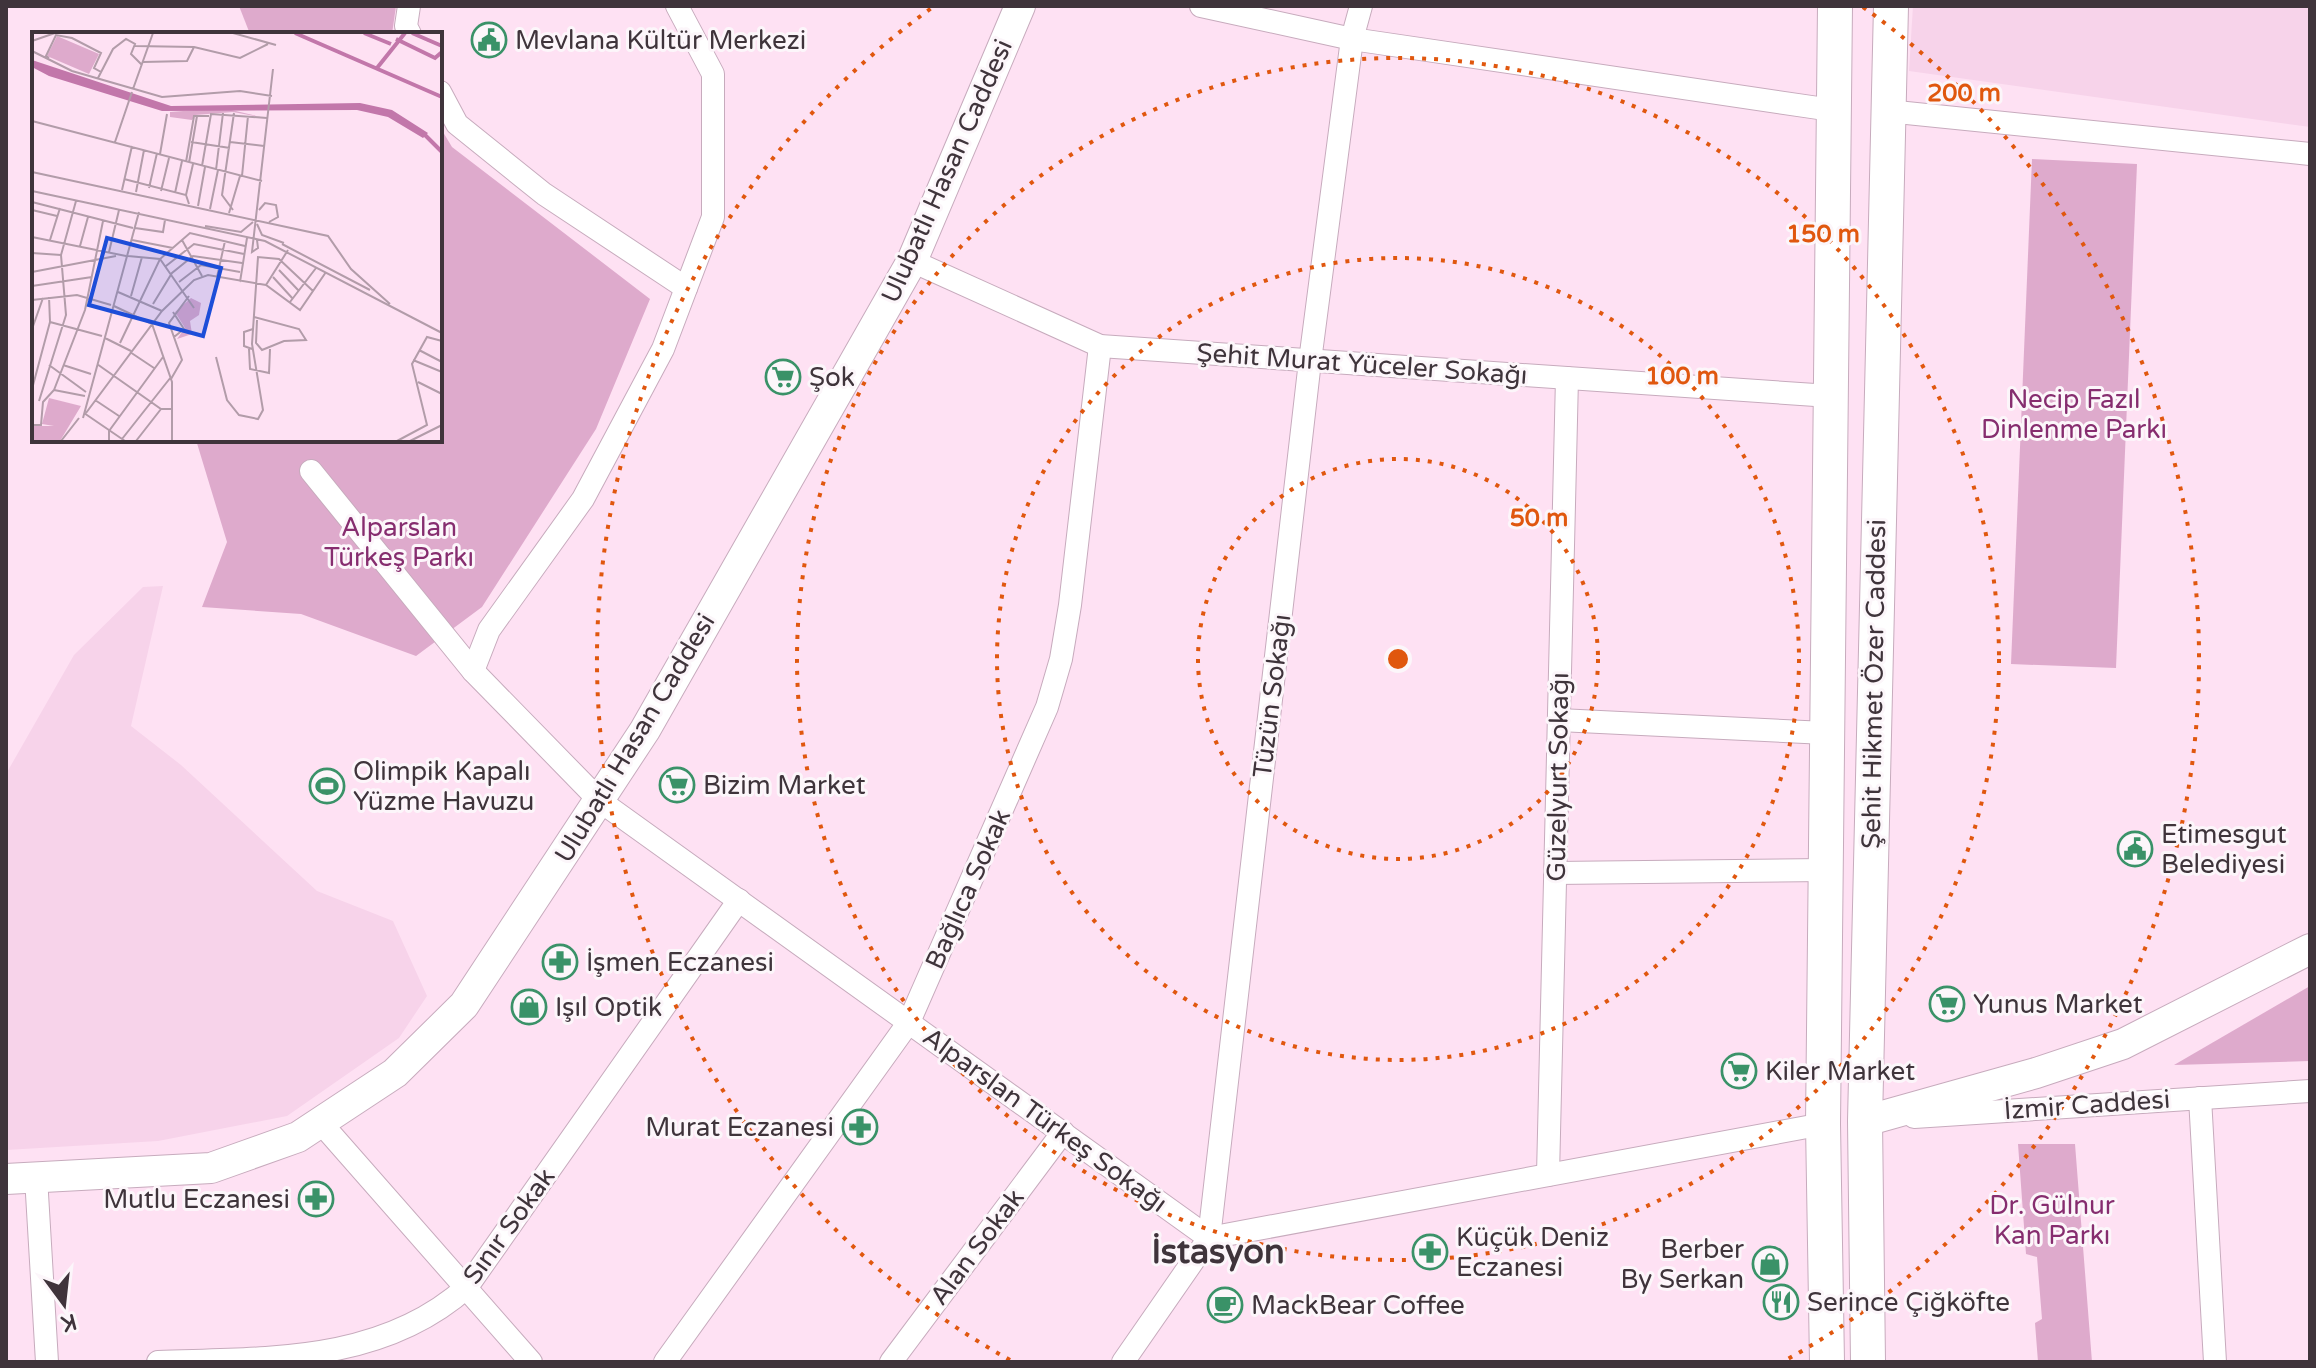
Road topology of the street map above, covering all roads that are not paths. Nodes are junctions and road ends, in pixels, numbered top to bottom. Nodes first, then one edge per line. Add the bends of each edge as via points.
1 (409, 6) edge
2 (677, 6) edge
3 (1020, 6) edge
4 (1201, 6) edge
5 (1361, 6) edge
6 (1835, 6) edge
7 (1891, 6) edge
8 (409, 32) edge
9 (1352, 39) junction
10 (442, 96) edge
11 (1832, 110) junction
12 (1887, 111) junction
13 (2310, 154) edge
14 (912, 261) junction
15 (686, 288) junction
16 (1100, 346) junction
17 (1310, 361) junction
18 (1567, 378) junction
19 (1830, 396) junction
20 (311, 471) dead end
21 (473, 671) junction
22 (1559, 720) junction
23 (1826, 733) junction
24 (600, 801) junction
25 (1825, 870) junction
26 (1555, 873) junction
27 (739, 900) junction
28 (2310, 949) edge
29 (909, 1022) junction
30 (2310, 1091) edge
31 (2200, 1098) junction
32 (1865, 1121) junction
33 (321, 1123) junction
34 (1823, 1124) junction
35 (1063, 1132) junction
36 (1548, 1175) junction
37 (36, 1177) junction
38 (6, 1179) edge
39 (1209, 1238) junction
40 (467, 1287) junction
41 (47, 1362) edge
42 (158, 1362) edge
43 (531, 1362) edge
44 (665, 1362) edge
45 (891, 1362) edge
46 (1123, 1362) edge
47 (1827, 1362) edge
48 (1868, 1362) edge
49 (2215, 1362) edge

1 - 8 street
2 - 15 street via 713,74 713,217
3 - 14 street, Ulubatlı Hasan Caddesi
4 - 9 street
5 - 9 street, Tüzün Sokağı
6 - 11 main road, Şehit Hikmet Özer Caddesi
7 - 12 main road, Şehit Hikmet Özer Caddesi
9 - 11 street
9 - 17 street, Tüzün Sokağı
10 - 15 street via 457,124 544,194
11 - 12 main road
11 - 19 main road, Şehit Hikmet Özer Caddesi
12 - 13 street
12 - 32 main road, Şehit Hikmet Özer Caddesi
14 - 16 street, Şehit Murat Yüceler Sokağı
14 - 24 street, Ulubatlı Hasan Caddesi
15 - 21 street via 663,349 583,499 489,630
16 - 17 street, Şehit Murat Yüceler Sokağı
16 - 29 street, Bağlıca Sokak via 1070,605 1055,682
17 - 18 street, Şehit Murat Yüceler Sokağı
17 - 39 street, Tüzün Sokağı
18 - 19 street, Şehit Murat Yüceler Sokağı
18 - 22 street, Güzelyurt Sokağı
19 - 23 main road, Şehit Hikmet Özer Caddesi
20 - 21 street, Alparslan Türkeş Sokağı
21 - 24 street, Alparslan Türkeş Sokağı
22 - 23 street
22 - 26 street, Güzelyurt Sokağı
23 - 25 main road, Şehit Hikmet Özer Caddesi
24 - 27 street, Alparslan Türkeş Sokağı
24 - 33 street, Ulubatlı Hasan Caddesi via 464,1005 395,1073
25 - 26 street
25 - 34 main road, Şehit Hikmet Özer Caddesi
26 - 36 street, Güzelyurt Sokağı
27 - 29 street, Alparslan Türkeş Sokağı
27 - 40 street, Sınır Sokak
28 - 32 street via 2123,1044
29 - 35 street, Alparslan Türkeş Sokağı
29 - 44 street, Bağlıca Sokak
30 - 31 street, İzmir Caddesi
31 - 32 street, İzmir Caddesi
31 - 49 street
32 - 34 main road
32 - 48 main road, Şehit Hikmet Özer Caddesi
33 - 37 street, Ulubatlı Hasan Caddesi via 298,1137 211,1168
33 - 40 street
34 - 36 street
34 - 47 main road, Şehit Hikmet Özer Caddesi
35 - 39 street, Alparslan Türkeş Sokağı
35 - 45 street, Alan Sokak
36 - 39 street
37 - 38 street, Ulubatlı Hasan Caddesi
37 - 41 street
39 - 46 street, Tüzün Sokağı
40 - 42 street, Sınır Sokak via 419,1320 338,1350
40 - 43 street

